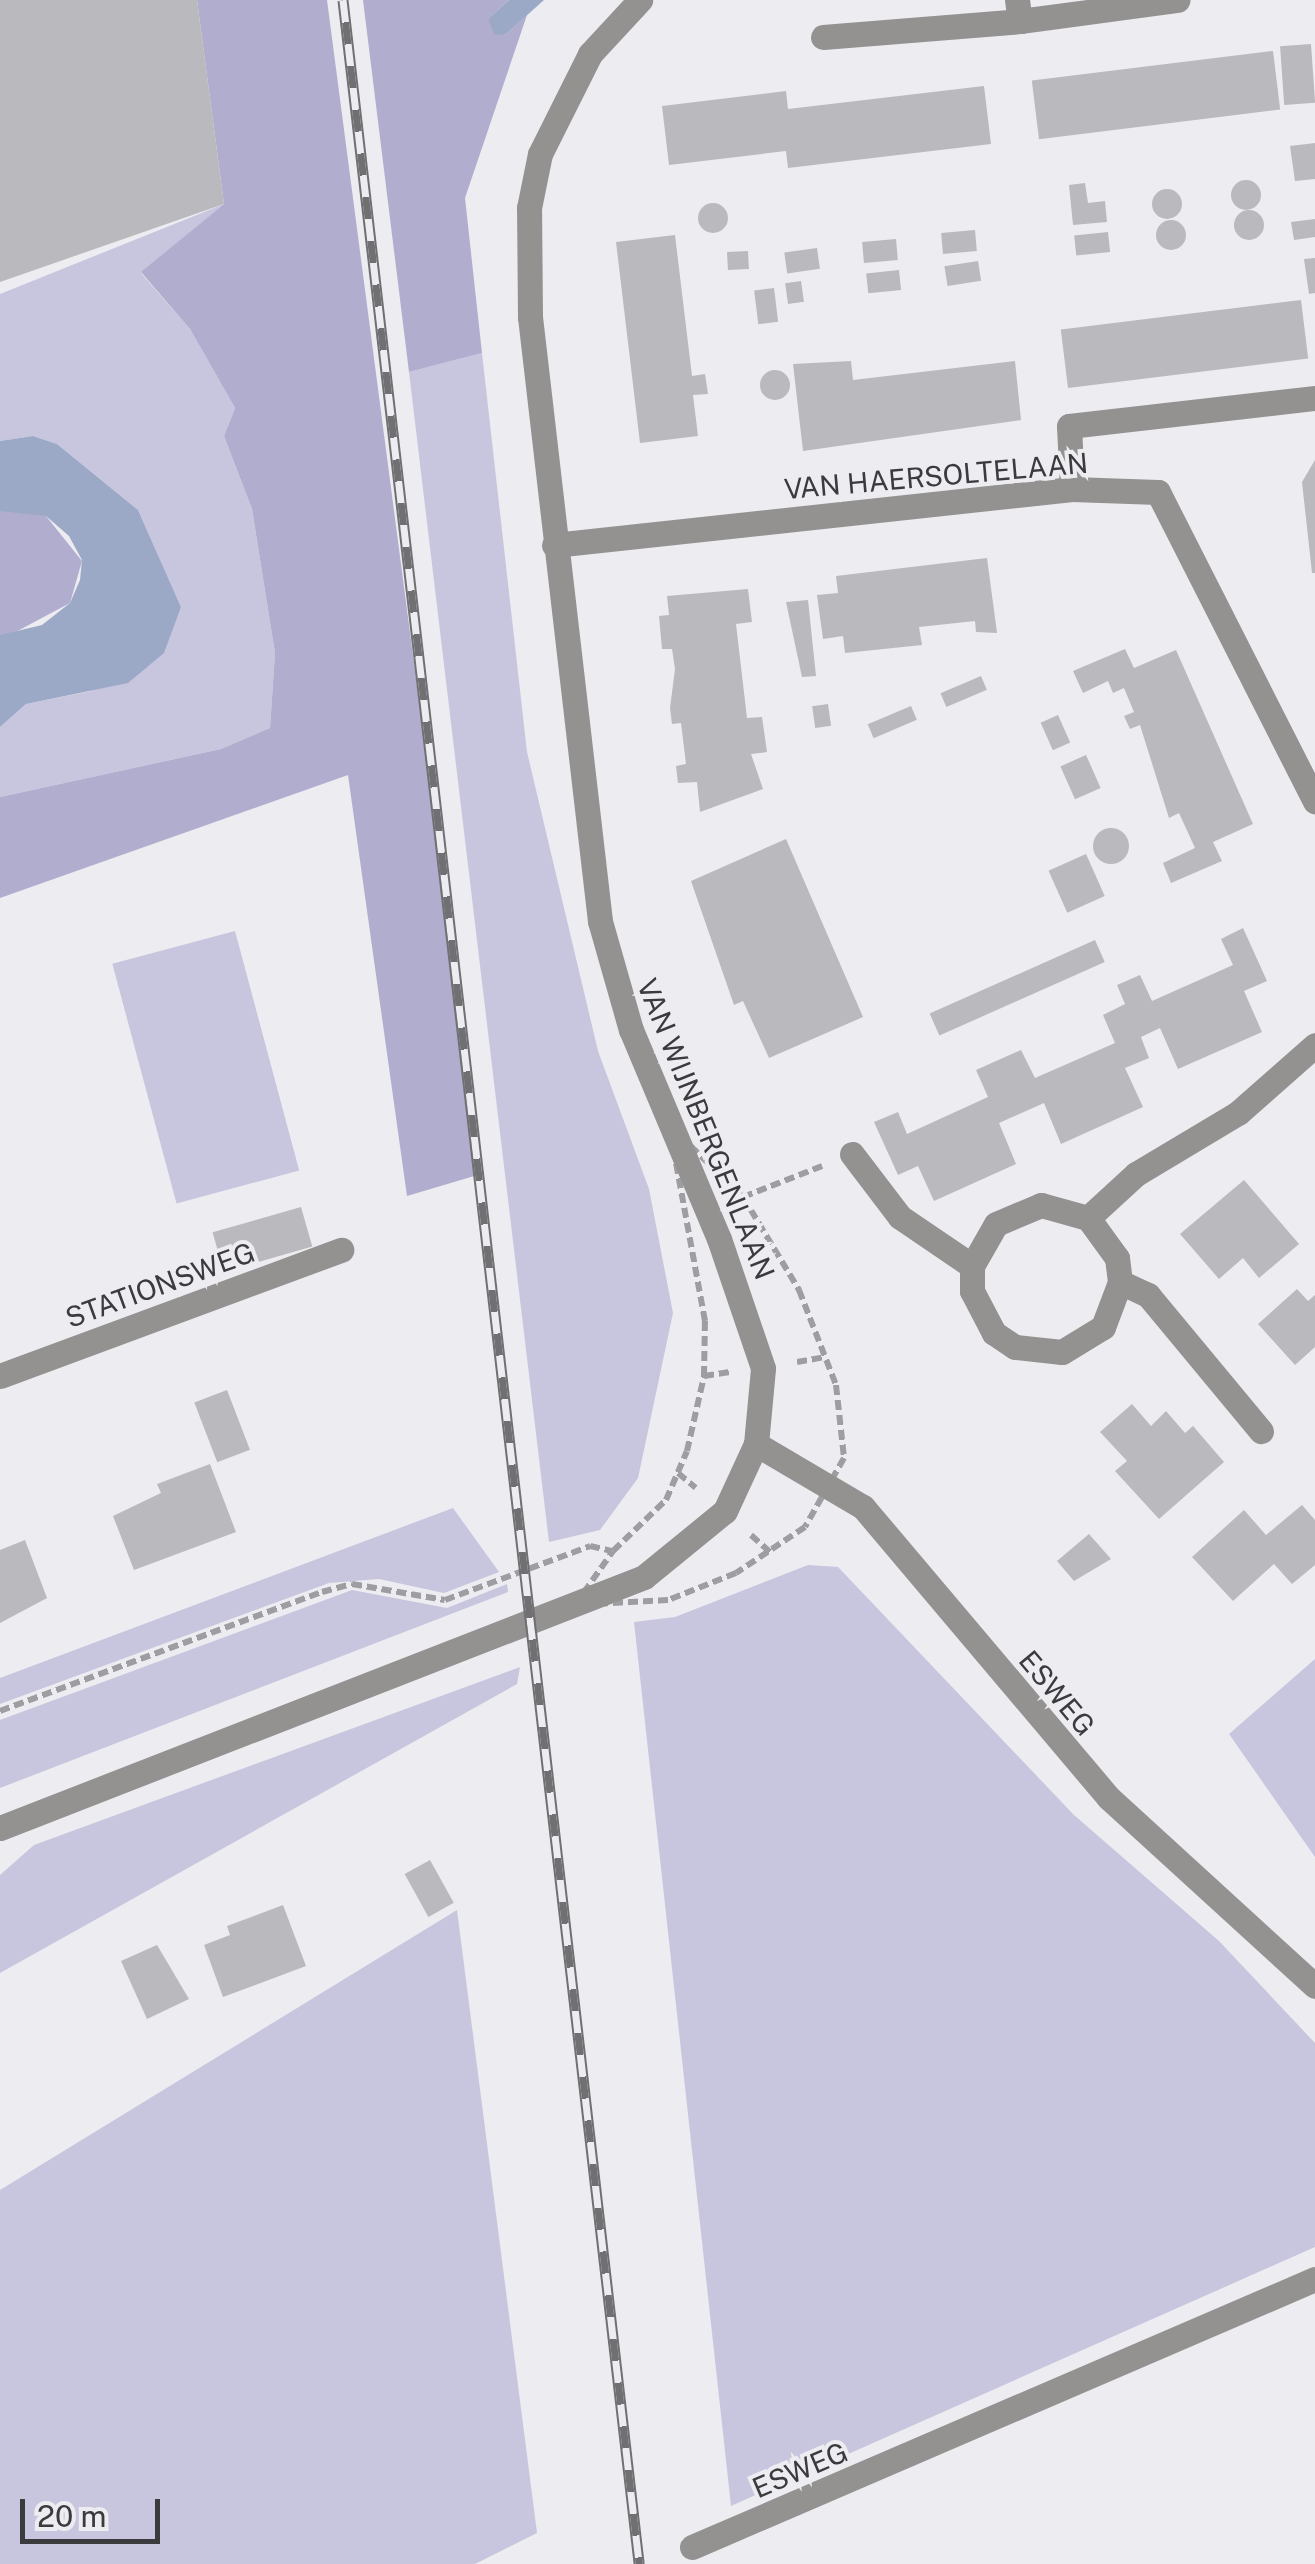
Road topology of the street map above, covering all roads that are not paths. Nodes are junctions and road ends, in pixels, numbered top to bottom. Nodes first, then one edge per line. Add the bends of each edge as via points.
1 (640, 0) edge
2 (1178, 0) edge
3 (1019, 10) edge
4 (823, 36) dead end
5 (1315, 398) edge
6 (1072, 488) junction
7 (554, 546) junction
8 (1315, 801) edge
9 (1315, 1045) edge
10 (852, 1154) road end
11 (1088, 1218) junction
12 (341, 1250) dead end
13 (972, 1266) junction
14 (1120, 1282) junction
15 (0, 1376) edge
16 (1261, 1430) dead end
17 (756, 1444) junction
18 (0, 1828) edge
19 (1315, 1986) edge
20 (1315, 2279) edge
21 (692, 2547) dead end

1 - 7 street, VAN WIJNBERGENLAAN via 563,99 529,208 530,317
2 - 3 street
3 - 4 street
5 - 6 street via 1069,426
6 - 7 street, VAN HAERSOLTELAAN
6 - 8 street, VAN HAERSOLTELAAN via 1158,492
7 - 17 street, VAN WIJNBERGENLAAN via 608,954 762,1368
9 - 11 street via 1238,1113 1136,1174
10 - 13 street via 900,1218
11 - 13 street via 1041,1205 1018,1210 996,1224
11 - 14 street via 1117,1258
12 - 15 street, STATIONSWEG
13 - 14 street via 972,1291 987,1324 1014,1347 1038,1353 1062,1352 1094,1335 1115,1306
14 - 16 street via 1148,1294
17 - 18 street, VAN WIJNBERGENLAAN via 725,1512 644,1578
17 - 19 street, ESWEG via 863,1507 1108,1798
20 - 21 street, ESWEG

